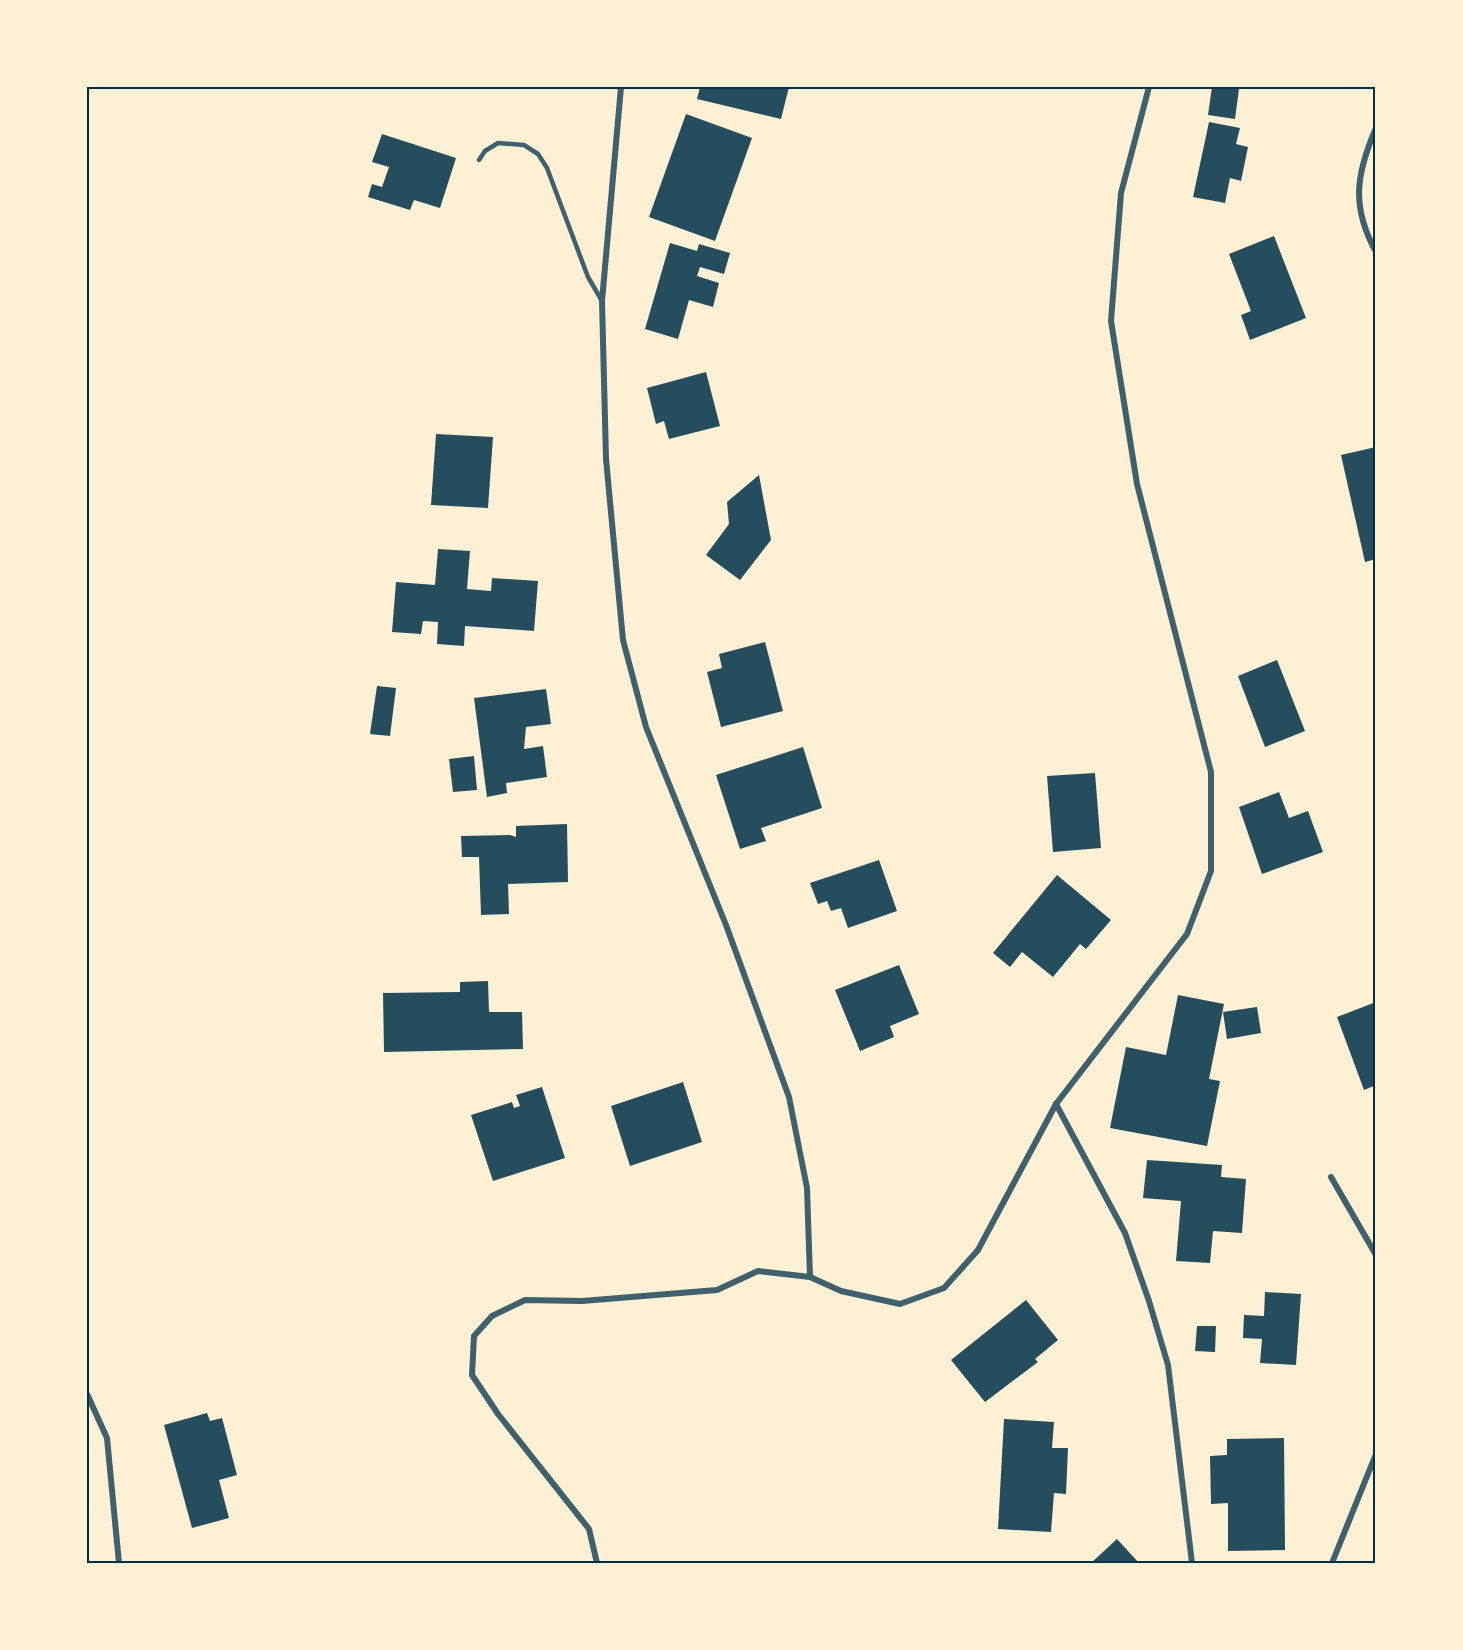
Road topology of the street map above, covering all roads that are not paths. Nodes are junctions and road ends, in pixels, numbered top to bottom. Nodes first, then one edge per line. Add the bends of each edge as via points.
1 (621, 87) edge
2 (1149, 87) edge
3 (1376, 128) edge
4 (478, 160) dead end
5 (1376, 252) edge
6 (602, 301) junction
7 (1056, 1104) junction
8 (1331, 1177) dead end
9 (1376, 1256) edge
10 (810, 1277) junction
11 (87, 1394) edge
12 (1376, 1454) edge
13 (119, 1563) edge
14 (597, 1563) edge
15 (1192, 1563) edge
16 (1332, 1563) edge

1 - 6 street
2 - 7 street via 1121,193 1111,321 1137,484 1210,772 1211,871 1187,934
3 - 5 street via 1359,172 1359,203 1367,236
4 - 6 lane via 498,143 524,145 538,153 588,277
6 - 10 street via 606,459 623,640 646,728 726,925 789,1097 807,1188
7 - 10 street via 978,1250 944,1288 900,1304 841,1291
7 - 15 street via 1125,1233 1168,1365
8 - 9 street
10 - 14 street via 758,1271 717,1290 582,1301 525,1300 492,1316 474,1336 472,1375 589,1529
11 - 13 street via 107,1438
12 - 16 street

